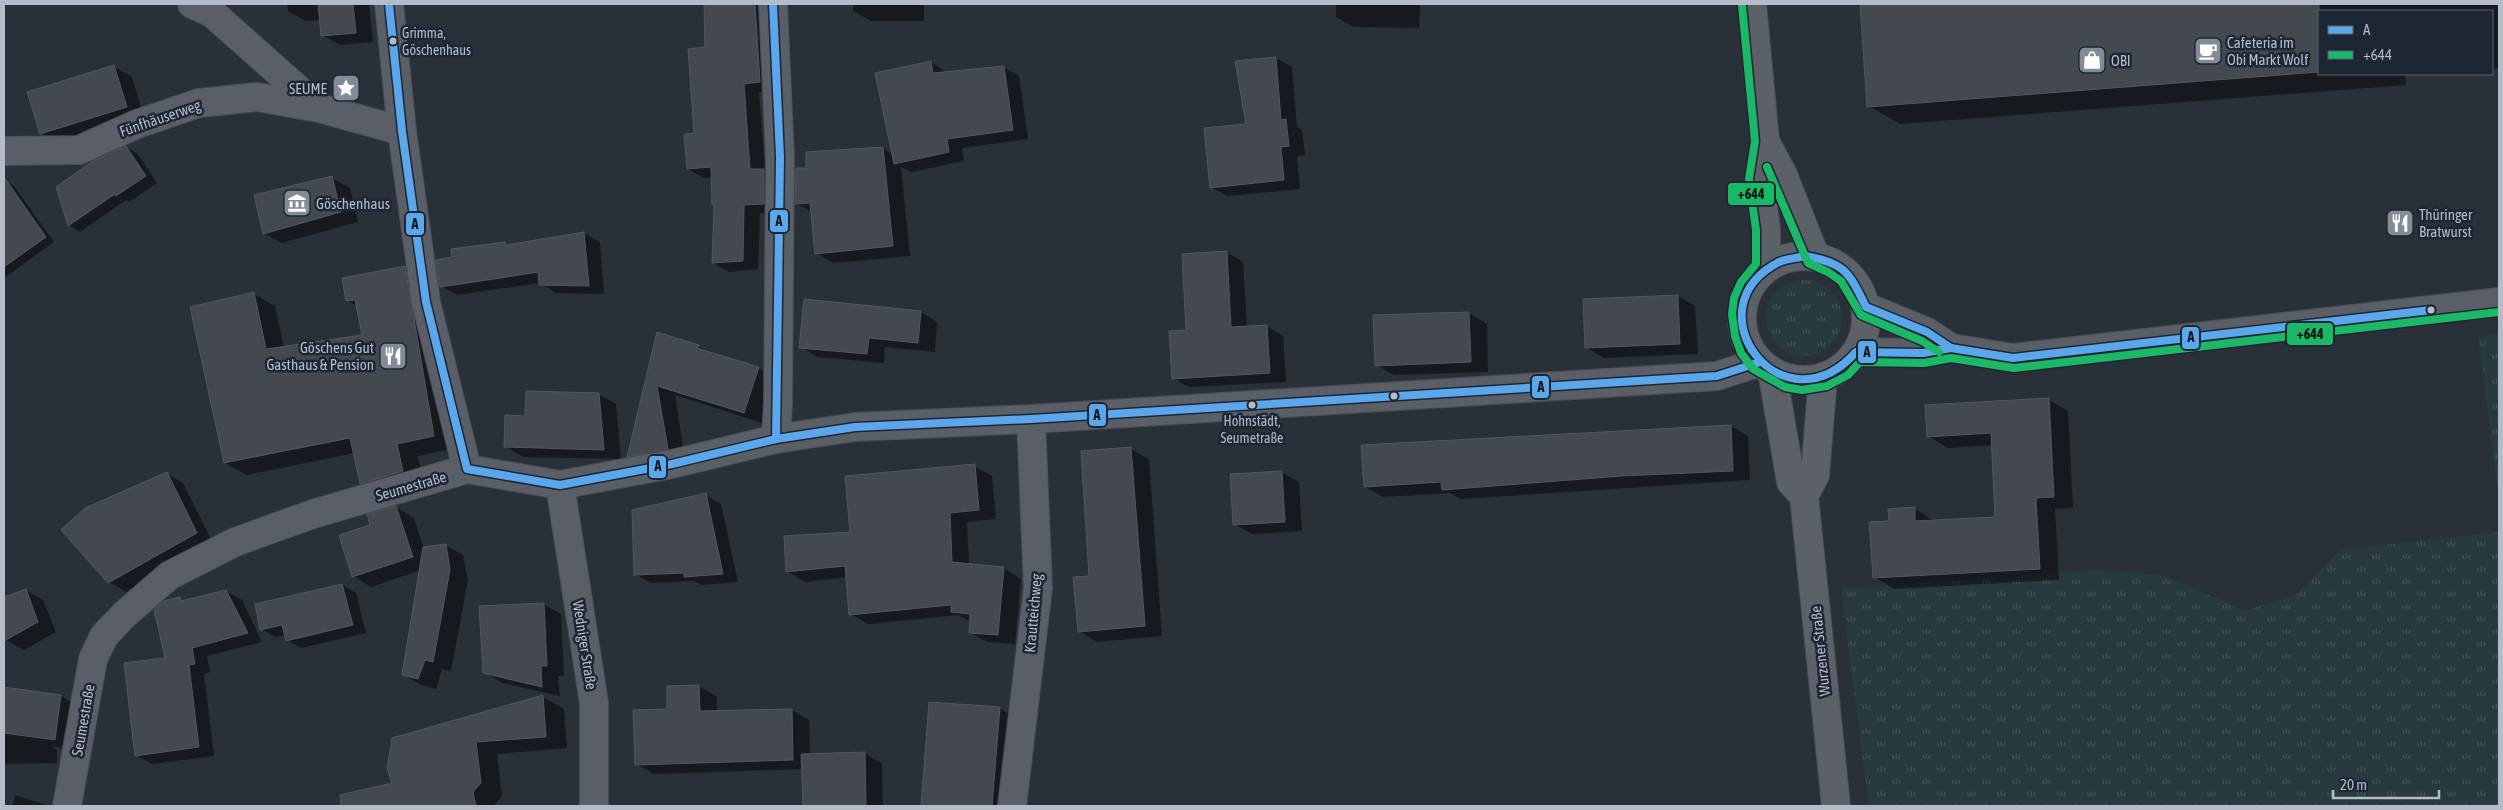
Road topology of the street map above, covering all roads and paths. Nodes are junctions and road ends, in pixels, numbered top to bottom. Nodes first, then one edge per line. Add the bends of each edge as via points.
1 (192, 4) edge
2 (389, 4) edge
3 (773, 4) edge
4 (1752, 4) edge
5 (319, 108) junction
6 (402, 130) junction
7 (1765, 141) junction
8 (4, 151) edge
9 (1815, 256) junction
10 (1766, 268) junction
11 (2499, 302) edge
12 (1866, 307) junction
13 (1951, 348) junction
14 (1856, 352) junction
15 (1766, 367) junction
16 (1823, 377) junction
17 (1031, 419) junction
18 (776, 439) junction
19 (468, 470) junction
20 (560, 485) junction
21 (1804, 496) junction
22 (66, 806) edge
23 (594, 806) edge
24 (1012, 806) edge
25 (1836, 806) edge

1 - 5 street, Fünfhäuserweg via 212,13
2 - 6 street
3 - 18 street via 780,157
4 - 7 main road
5 - 6 street, Fünfhäuserweg
5 - 8 street, Fünfhäuserweg via 257,98 199,103 137,124 79,150
6 - 19 street via 426,302
7 - 9 main road via 1783,175
7 - 10 main road via 1758,179 1766,229
9 - 10 main road, Wurzener Straße via 1790,257
9 - 12 main road, Wurzener Straße via 1839,265 1849,274
10 - 15 main road, Wurzener Straße via 1749,288 1742,314 1746,340
11 - 13 street via 2013,358
12 - 13 street via 1927,332
12 - 14 main road, Wurzener Straße via 1865,332
13 - 14 street via 1923,353
14 - 16 main road, Wurzener Straße via 1842,367
15 - 16 main road, Wurzener Straße via 1786,377 1802,380
15 - 17 street, Seumestraße via 1717,376
15 - 21 main road, Wurzener Straße via 1791,482
16 - 21 main road via 1815,475
17 - 18 street, Seumestraße via 855,427
17 - 24 street, Krautteichweg via 1038,588
18 - 20 street, Seumestraße via 672,464
19 - 20 street, Seumestraße
19 - 22 street, Seumestraße via 314,514 235,542 170,575 124,614 104,636 93,659
20 - 23 street, Wedniger Straße via 594,703
21 - 25 main road, Wurzener Straße

